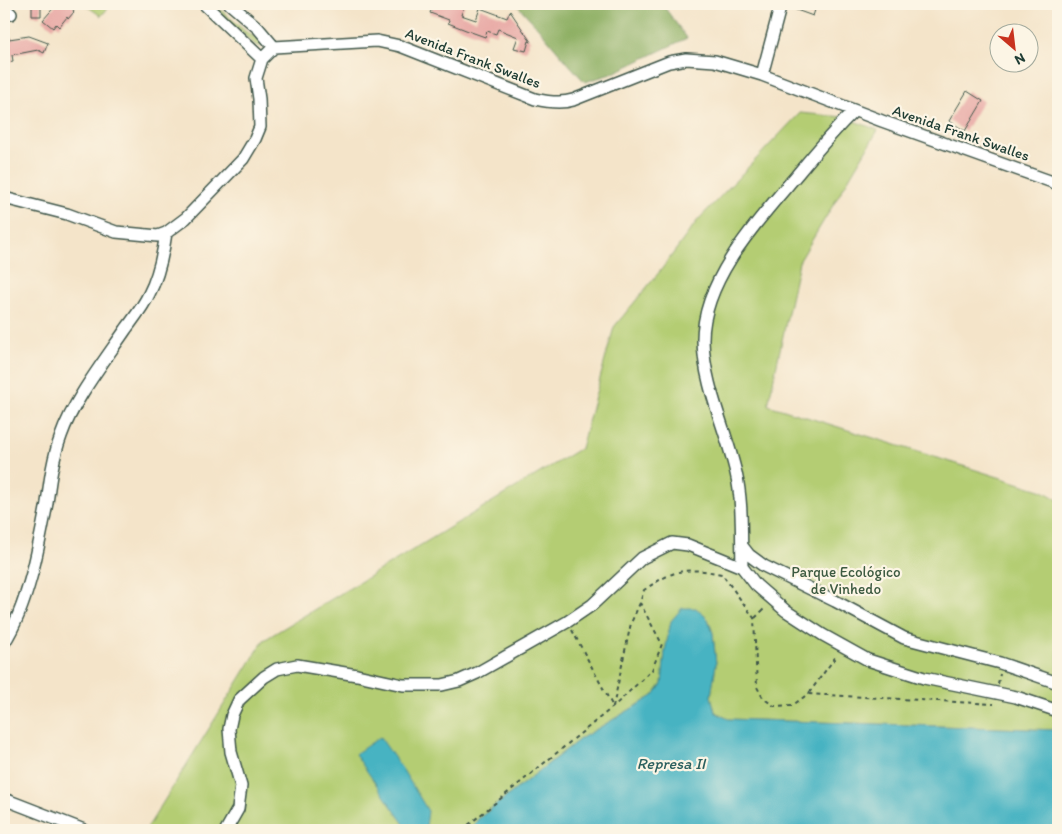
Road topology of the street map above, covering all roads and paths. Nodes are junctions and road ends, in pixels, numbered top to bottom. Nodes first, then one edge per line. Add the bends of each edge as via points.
1 (204, 4) edge
2 (230, 4) edge
3 (781, 4) edge
4 (274, 47) junction
5 (262, 59) junction
6 (762, 74) junction
7 (854, 111) junction
8 (1058, 184) edge
9 (4, 198) edge
10 (166, 232) junction
11 (742, 546) junction
12 (742, 567) junction
13 (773, 600) junction
14 (640, 603) junction
15 (754, 618) junction
16 (567, 622) junction
17 (4, 643) edge
18 (843, 647) junction
19 (1003, 664) junction
20 (1058, 683) edge
21 (808, 694) junction
22 (996, 698) junction
23 (613, 706) junction
24 (1058, 711) edge
25 (4, 799) edge
26 (84, 830) edge
27 (226, 830) edge
28 (462, 830) edge

1 - 5 street
2 - 4 street
3 - 6 street
4 - 5 street
4 - 6 street, Avenida Frank Swalles via 387,42 535,100 548,102 574,100 669,62 686,59 715,61
5 - 10 street via 256,78 260,127 255,139 242,159 199,205
6 - 7 street, Avenida Frank Swalles
7 - 8 street, Avenida Frank Swalles
7 - 11 street via 752,230 724,269 705,319 706,366 736,472 741,500
9 - 10 street via 67,214 116,232 158,236
10 - 17 street via 162,260 149,294 96,372 61,435 30,582
11 - 12 street
11 - 19 street via 764,566 904,638
12 - 13 street
12 - 16 street via 688,545 672,544 642,558 592,606
13 - 15 path
13 - 18 street
14 - 15 path via 644,590 665,576 698,569 722,574
14 - 23 path via 631,623
14 - 23 path via 662,644 652,670
15 - 21 path via 758,687 763,698 774,706 793,705
16 - 23 path
16 - 27 street via 477,673 442,685 403,685 297,665 277,669 239,700 232,715 229,729 231,752 241,786 238,809
18 - 21 path
18 - 22 street via 868,660
19 - 20 street
19 - 22 path
21 - 22 path
22 - 24 street via 1016,697
23 - 28 path
25 - 26 street

